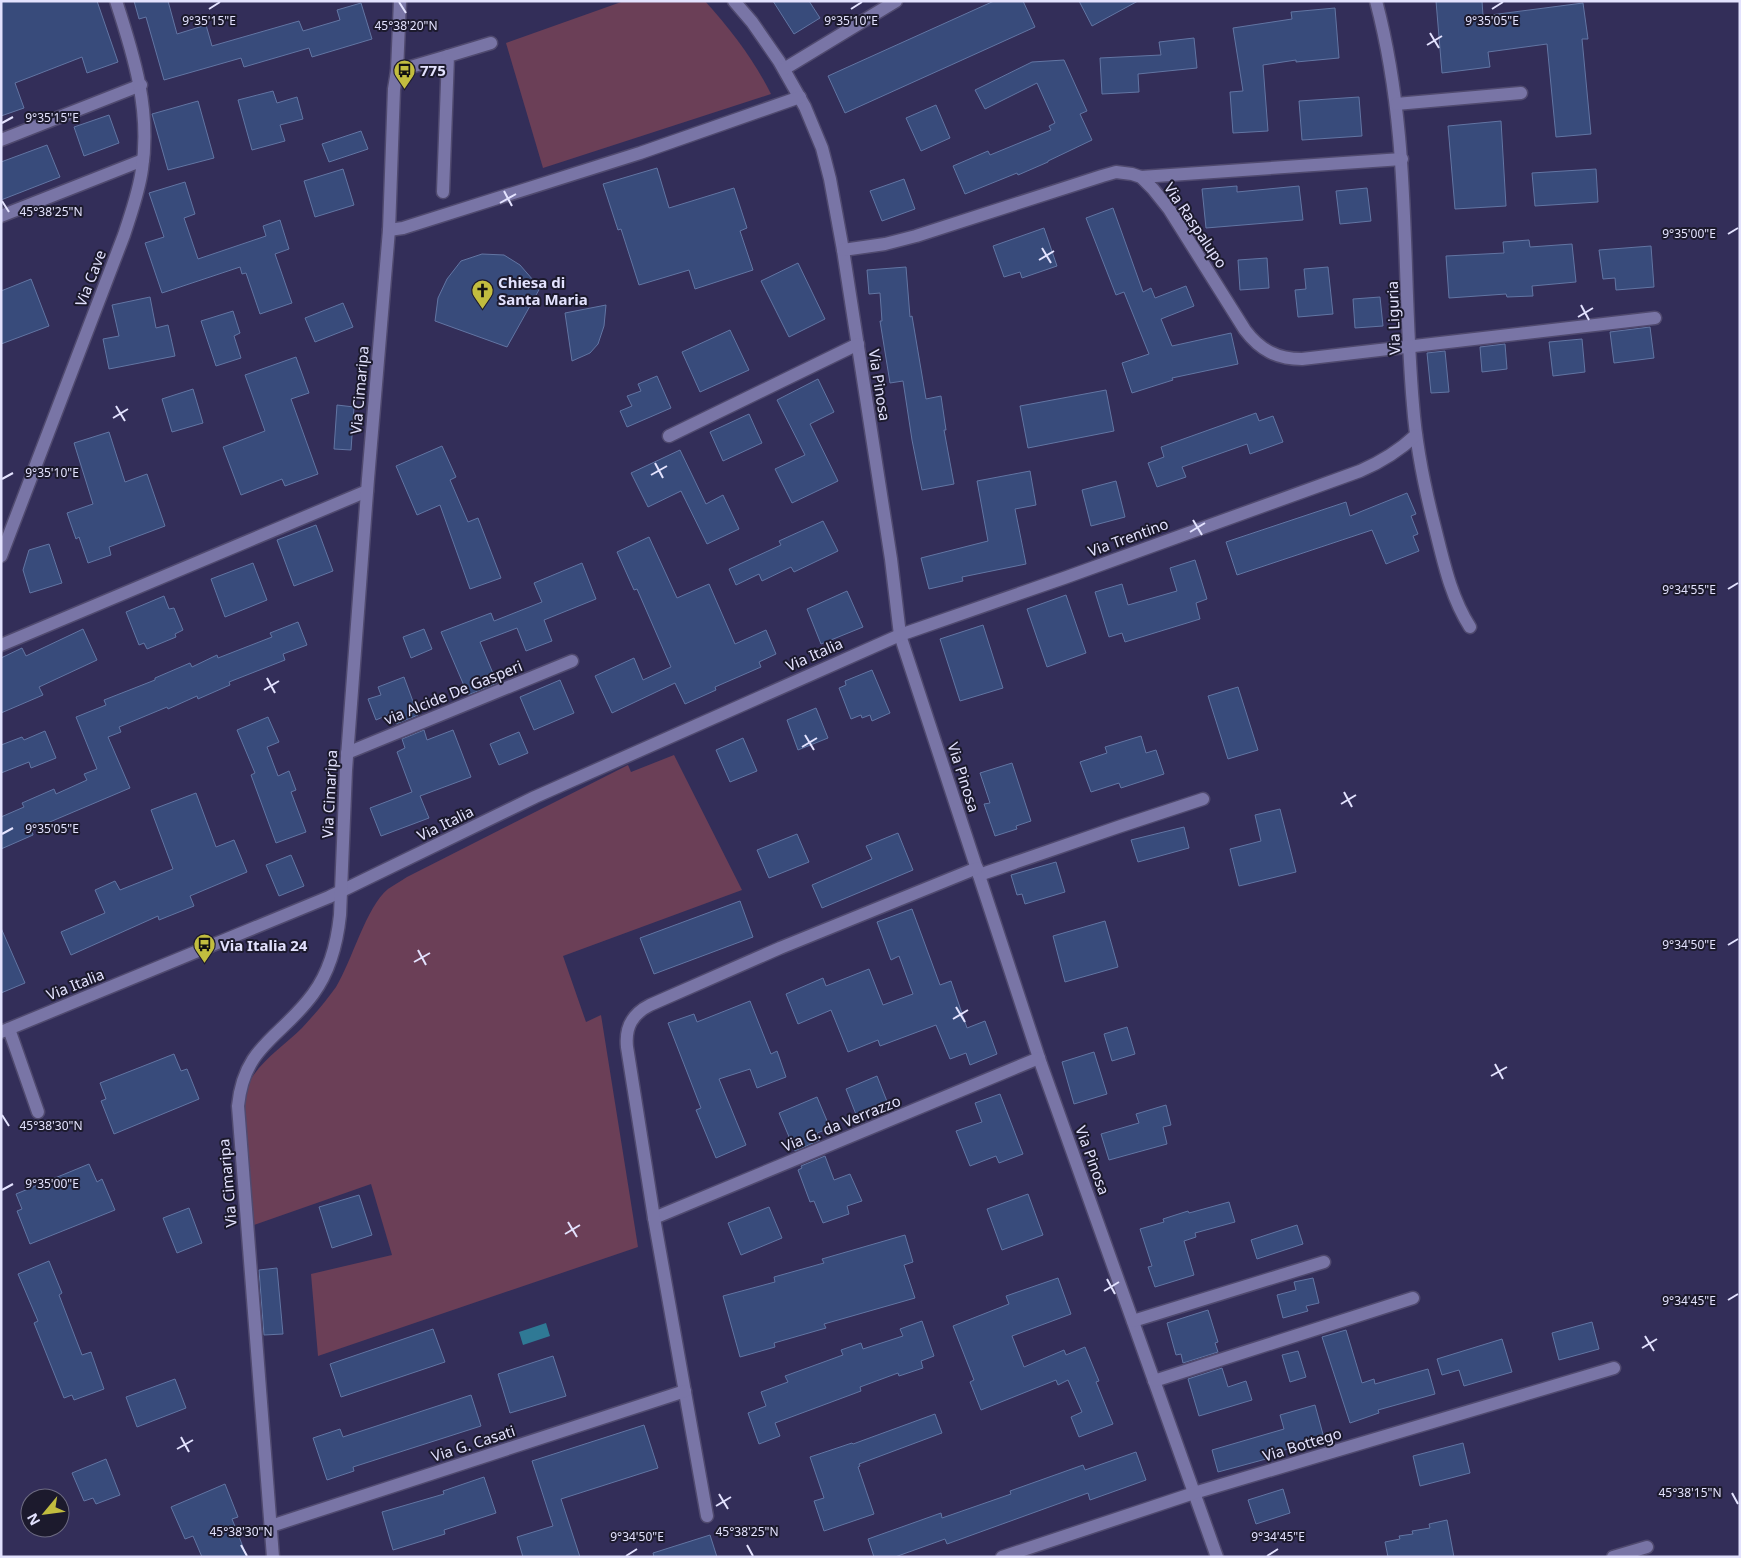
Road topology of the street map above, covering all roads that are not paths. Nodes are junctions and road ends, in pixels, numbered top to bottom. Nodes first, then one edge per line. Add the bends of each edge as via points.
1 (116, 1) edge
2 (400, 1) edge
3 (734, 1) edge
4 (896, 1) edge
5 (1376, 1) edge
6 (491, 43) dead end
7 (448, 56) junction
8 (784, 69) junction
9 (397, 71) junction
10 (141, 85) junction
11 (1521, 93) dead end
12 (800, 97) junction
13 (1396, 104) junction
14 (1, 140) edge
15 (1402, 159) junction
16 (144, 160) junction
17 (1141, 177) junction
18 (443, 192) dead end
19 (1, 216) edge
20 (389, 230) junction
21 (843, 250) junction
22 (1655, 318) dead end
23 (858, 344) junction
24 (1410, 345) junction
25 (1416, 435) junction
26 (669, 436) dead end
27 (367, 491) junction
28 (1, 556) edge
29 (1470, 627) dead end
30 (900, 634) junction
31 (1, 645) edge
32 (572, 661) dead end
33 (347, 754) junction
34 (1203, 799) dead end
35 (978, 871) junction
36 (341, 892) junction
37 (5, 1031) edge
38 (1039, 1058) junction
39 (38, 1112) dead end
40 (654, 1218) junction
41 (1324, 1262) dead end
42 (1413, 1298) dead end
43 (1133, 1321) junction
44 (1614, 1368) dead end
45 (1154, 1381) junction
46 (685, 1391) junction
47 (1194, 1493) junction
48 (706, 1516) dead end
49 (271, 1526) junction
50 (1646, 1547) dead end
51 (272, 1557) edge
52 (1002, 1557) edge
53 (1217, 1557) edge
54 (1613, 1557) edge

1 - 10 street, Via Cave
2 - 9 street, Via Cimaripa
3 - 8 street, Via Pinosa
4 - 8 street
5 - 13 street, Via Liguria
6 - 7 street
7 - 9 street
7 - 18 street
8 - 12 street, Via Pinosa
9 - 20 street, Via Cimaripa
10 - 14 street
10 - 16 street, Via Cave
11 - 13 street
12 - 20 street via 640,153
12 - 21 street, Via Pinosa via 826,163
13 - 15 street, Via Liguria
15 - 17 street
15 - 24 street, Via Liguria
16 - 19 street
16 - 28 street, Via Cave via 126,229
17 - 21 street via 1123,172 1108,174 916,236
17 - 24 street, Via Raspalupo via 1169,210 1245,330 1266,351 1280,357 1302,359
20 - 27 street, Via Cimaripa
21 - 23 street, Via Pinosa
22 - 24 street, Via Raspalupo
23 - 26 street
23 - 30 street, Via Pinosa
24 - 25 street, Via Liguria
25 - 29 street, Via Liguria via 1447,577
25 - 30 street, Via Trentino via 1393,454 1360,471
27 - 31 street
27 - 33 street, Via Cimaripa
30 - 35 street, Via Pinosa
30 - 36 street, Via Italia via 535,797
32 - 33 street, via Alcide De Gasperi
33 - 36 street, Via Cimaripa
34 - 35 street
35 - 38 street, Via Pinosa
35 - 40 street via 763,956 643,1008 633,1017 626,1040
36 - 37 street, Via Italia
36 - 49 street, Via Cimaripa via 338,934 326,972 303,1006 252,1059 241,1084 239,1099 238,1123
37 - 39 street
38 - 40 street, Via G. da Verrazzo
38 - 43 street, Via Pinosa
40 - 46 street
41 - 43 street
42 - 45 street
43 - 45 street, Via Pinosa
44 - 47 street, Via Bottego
45 - 47 street, Via Pinosa
46 - 48 street
46 - 49 street, Via G. Casati
47 - 52 street, Via Bottego
47 - 53 street, Via Pinosa
49 - 51 street, Via Cimaripa
50 - 54 street

